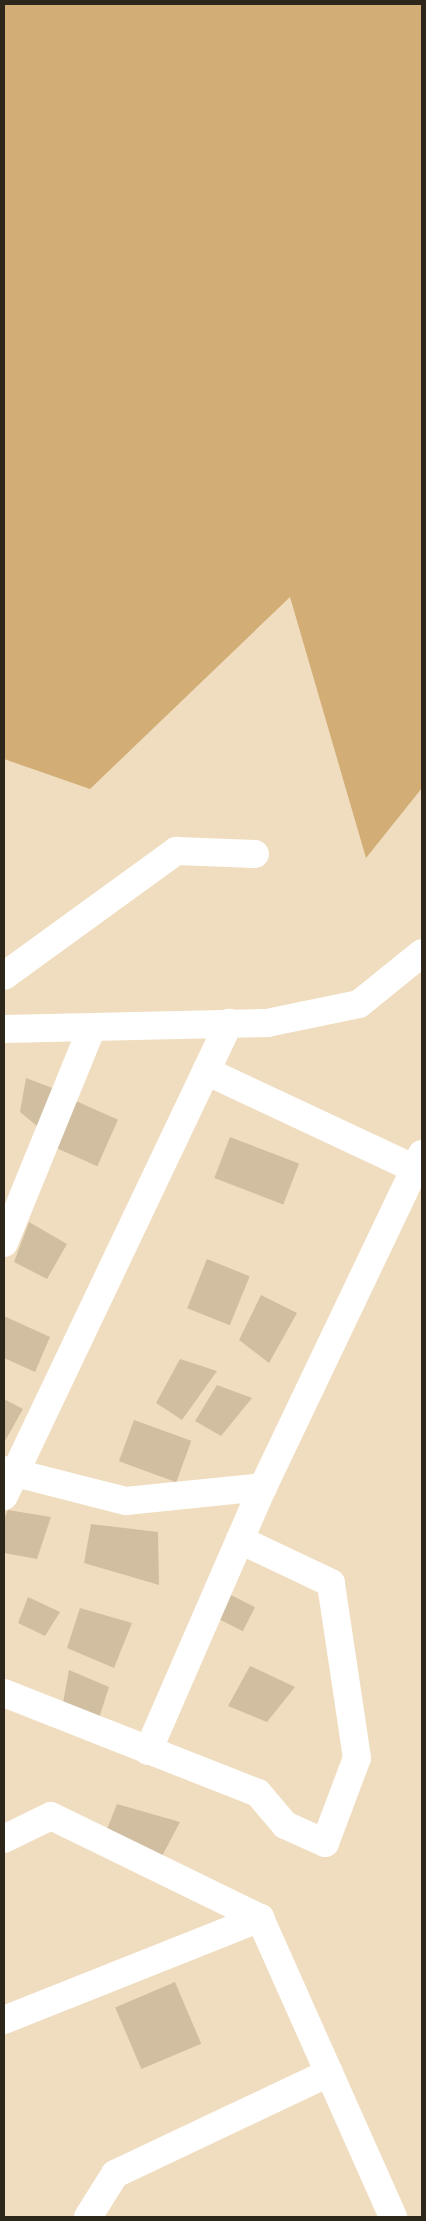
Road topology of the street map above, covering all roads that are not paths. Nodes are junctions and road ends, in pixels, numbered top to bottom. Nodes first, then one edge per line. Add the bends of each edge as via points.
1 (255, 854) dead end
2 (422, 953) edge
3 (4, 976) edge
4 (228, 1024) junction
5 (92, 1027) junction
6 (4, 1029) edge
7 (206, 1070) junction
8 (418, 1162) edge
9 (4, 1243) edge
10 (8, 1479) edge
11 (263, 1487) junction
12 (240, 1540) junction
13 (4, 1693) edge
14 (148, 1750) junction
15 (4, 1839) edge
16 (260, 1918) junction
17 (4, 2020) edge
18 (329, 2073) junction
19 (88, 2217) edge
20 (393, 2217) edge

1 - 3 street via 176,851
2 - 4 street via 358,1004 267,1023
4 - 5 street
4 - 7 street
5 - 6 street
5 - 9 street
7 - 8 street
7 - 10 street
8 - 11 street
10 - 11 street via 126,1501
11 - 12 street
12 - 14 street
12 - 14 street via 331,1583 357,1758 325,1843 285,1825 258,1793
13 - 14 street
15 - 16 street via 51,1816
16 - 17 street
16 - 18 street
18 - 19 street via 115,2174
18 - 20 street

